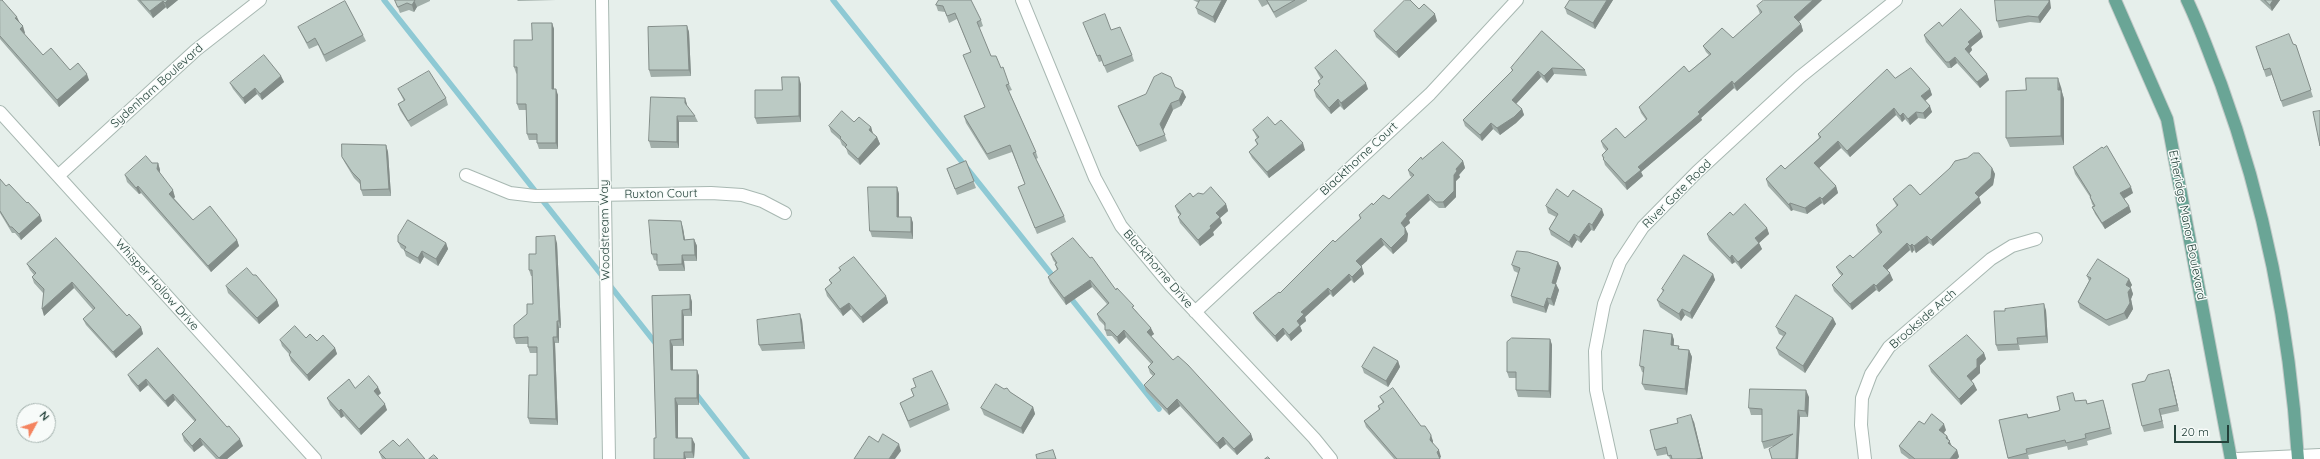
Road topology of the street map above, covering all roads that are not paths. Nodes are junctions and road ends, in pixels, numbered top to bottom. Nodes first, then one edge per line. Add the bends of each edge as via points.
1 (260, 0) edge
2 (602, 0) edge
3 (1022, 0) edge
4 (1517, 0) edge
5 (1896, 0) edge
6 (2115, 0) edge
7 (2187, 0) edge
8 (0, 112) edge
9 (58, 176) junction
10 (466, 176) dead end
11 (604, 194) junction
12 (785, 213) dead end
13 (2036, 239) dead end
14 (1195, 312) junction
15 (2320, 455) edge
16 (2298, 458) edge
17 (314, 459) edge
18 (609, 459) edge
19 (1331, 459) edge
20 (1612, 459) edge
21 (1865, 459) edge
22 (2231, 459) edge
23 (2237, 459) edge

1 - 9 street, Sydenham Boulevard via 196,50
2 - 11 street, Woodstream Way
3 - 14 street, Blackthorne Drive via 1106,202 1136,247
4 - 14 street, Blackthorne Court via 1434,89
5 - 20 street, River Gate Road via 1800,77 1697,172 1643,227 1620,262 1604,304 1595,351 1596,390
6 - 22 main road, Etheridge Manor Boulevard via 2167,119
7 - 16 main road via 2232,114 2255,188 2269,245 2290,368
8 - 9 street, Whisper Hollow Drive
9 - 17 street, Whisper Hollow Drive
10 - 11 street, Ruxton Court via 510,192 535,196
11 - 12 street, Ruxton Court via 742,195 762,201
11 - 18 street, Woodstream Way
13 - 21 street, Brookside Arch via 2012,246 1991,259 1889,347 1871,374 1862,398 1860,425
14 - 19 street, Blackthorne Drive
15 - 16 street
16 - 23 street

